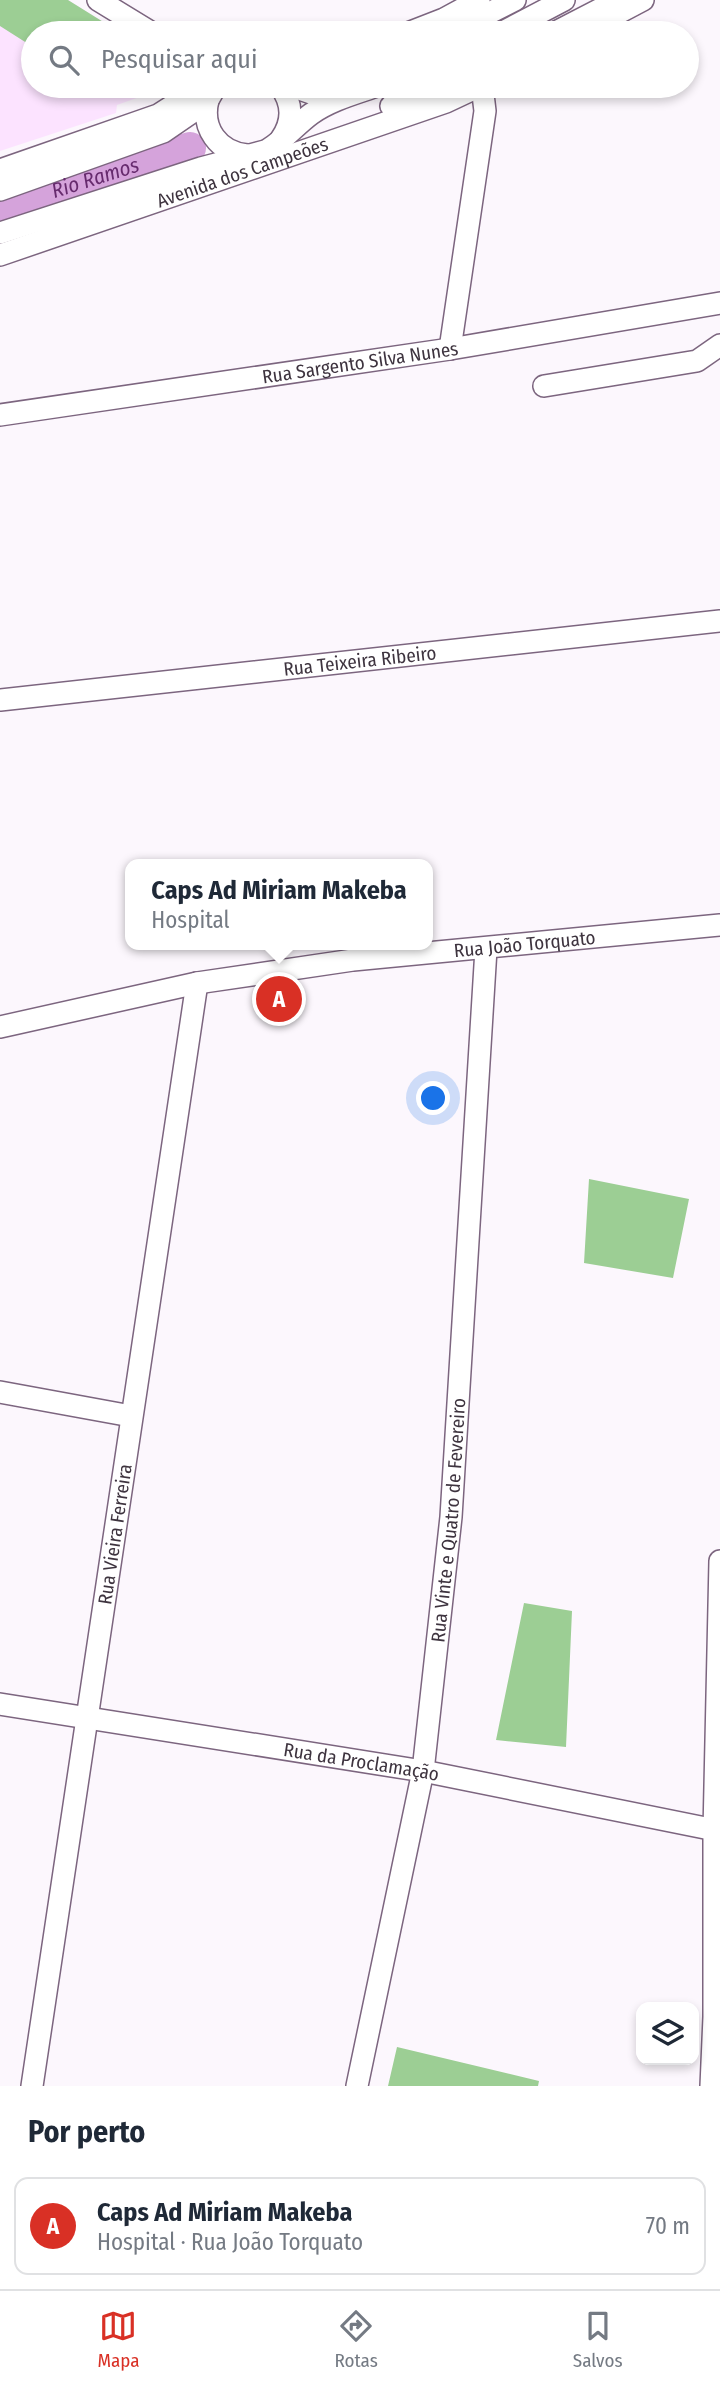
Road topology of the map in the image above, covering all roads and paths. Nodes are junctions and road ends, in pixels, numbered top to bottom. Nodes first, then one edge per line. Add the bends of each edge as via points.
1 (98, 0) edge
2 (479, 0) edge
3 (515, 0) edge
4 (564, 0) edge
5 (618, 0) edge
6 (643, 0) edge
7 (132, 21) edge
8 (439, 21) edge
9 (474, 21) edge
10 (524, 21) edge
11 (577, 21) edge
12 (603, 21) edge
13 (186, 98) edge
14 (200, 98) edge
15 (206, 98) edge
16 (287, 98) edge
17 (340, 98) edge
18 (411, 98) edge
19 (453, 98) edge
20 (483, 98) edge
21 (261, 152) junction
22 (0, 170) edge
23 (0, 190) edge
24 (0, 233) edge
25 (0, 255) edge
26 (720, 303) edge
27 (720, 345) edge
28 (450, 349) junction
29 (544, 386) dead end
30 (0, 415) edge
31 (720, 621) edge
32 (0, 700) edge
33 (720, 925) edge
34 (486, 949) junction
35 (197, 983) junction
36 (0, 1027) edge
37 (0, 1392) edge
38 (131, 1416) junction
39 (720, 1561) edge
40 (719, 1607) edge
41 (0, 1704) edge
42 (86, 1717) junction
43 (423, 1771) junction
44 (717, 1831) edge
45 (717, 2017) edge
46 (32, 2086) edge
47 (357, 2086) edge
48 (711, 2086) edge

1 - 7 street
2 - 8 street
3 - 9 street
4 - 10 street
5 - 11 street
6 - 12 street
13 - 22 street via 158,115
14 - 23 street via 187,117 163,132
15 - 21 street via 206,121 216,140 243,155
16 - 21 street via 289,122 284,136
17 - 21 street
18 - 21 street
19 - 25 street, Avenida dos Campeões
20 - 28 street via 485,111
21 - 24 street
26 - 28 street, Rua Sargento Silva Nunes
27 - 29 street via 697,361
28 - 30 street, Rua Sargento Silva Nunes
31 - 32 street, Rua Teixeira Ribeiro
33 - 34 street, Rua João Torquato
34 - 35 street, Rua João Torquato via 353,960
34 - 43 street, Rua Vinte e Quatro de Fevereiro via 451,1517
35 - 36 street, Rua João Torquato
35 - 38 street, Rua Vieira Ferreira
37 - 38 street
38 - 42 street, Rua Vieira Ferreira
39 - 40 street
40 - 44 street
41 - 42 street, Rua da Proclamação
42 - 43 street, Rua da Proclamação
42 - 46 street, Rua Vieira Ferreira
43 - 44 street, Rua da Proclamação
43 - 47 street, Rua Vinte e Quatro de Fevereiro
44 - 45 street
45 - 48 street

